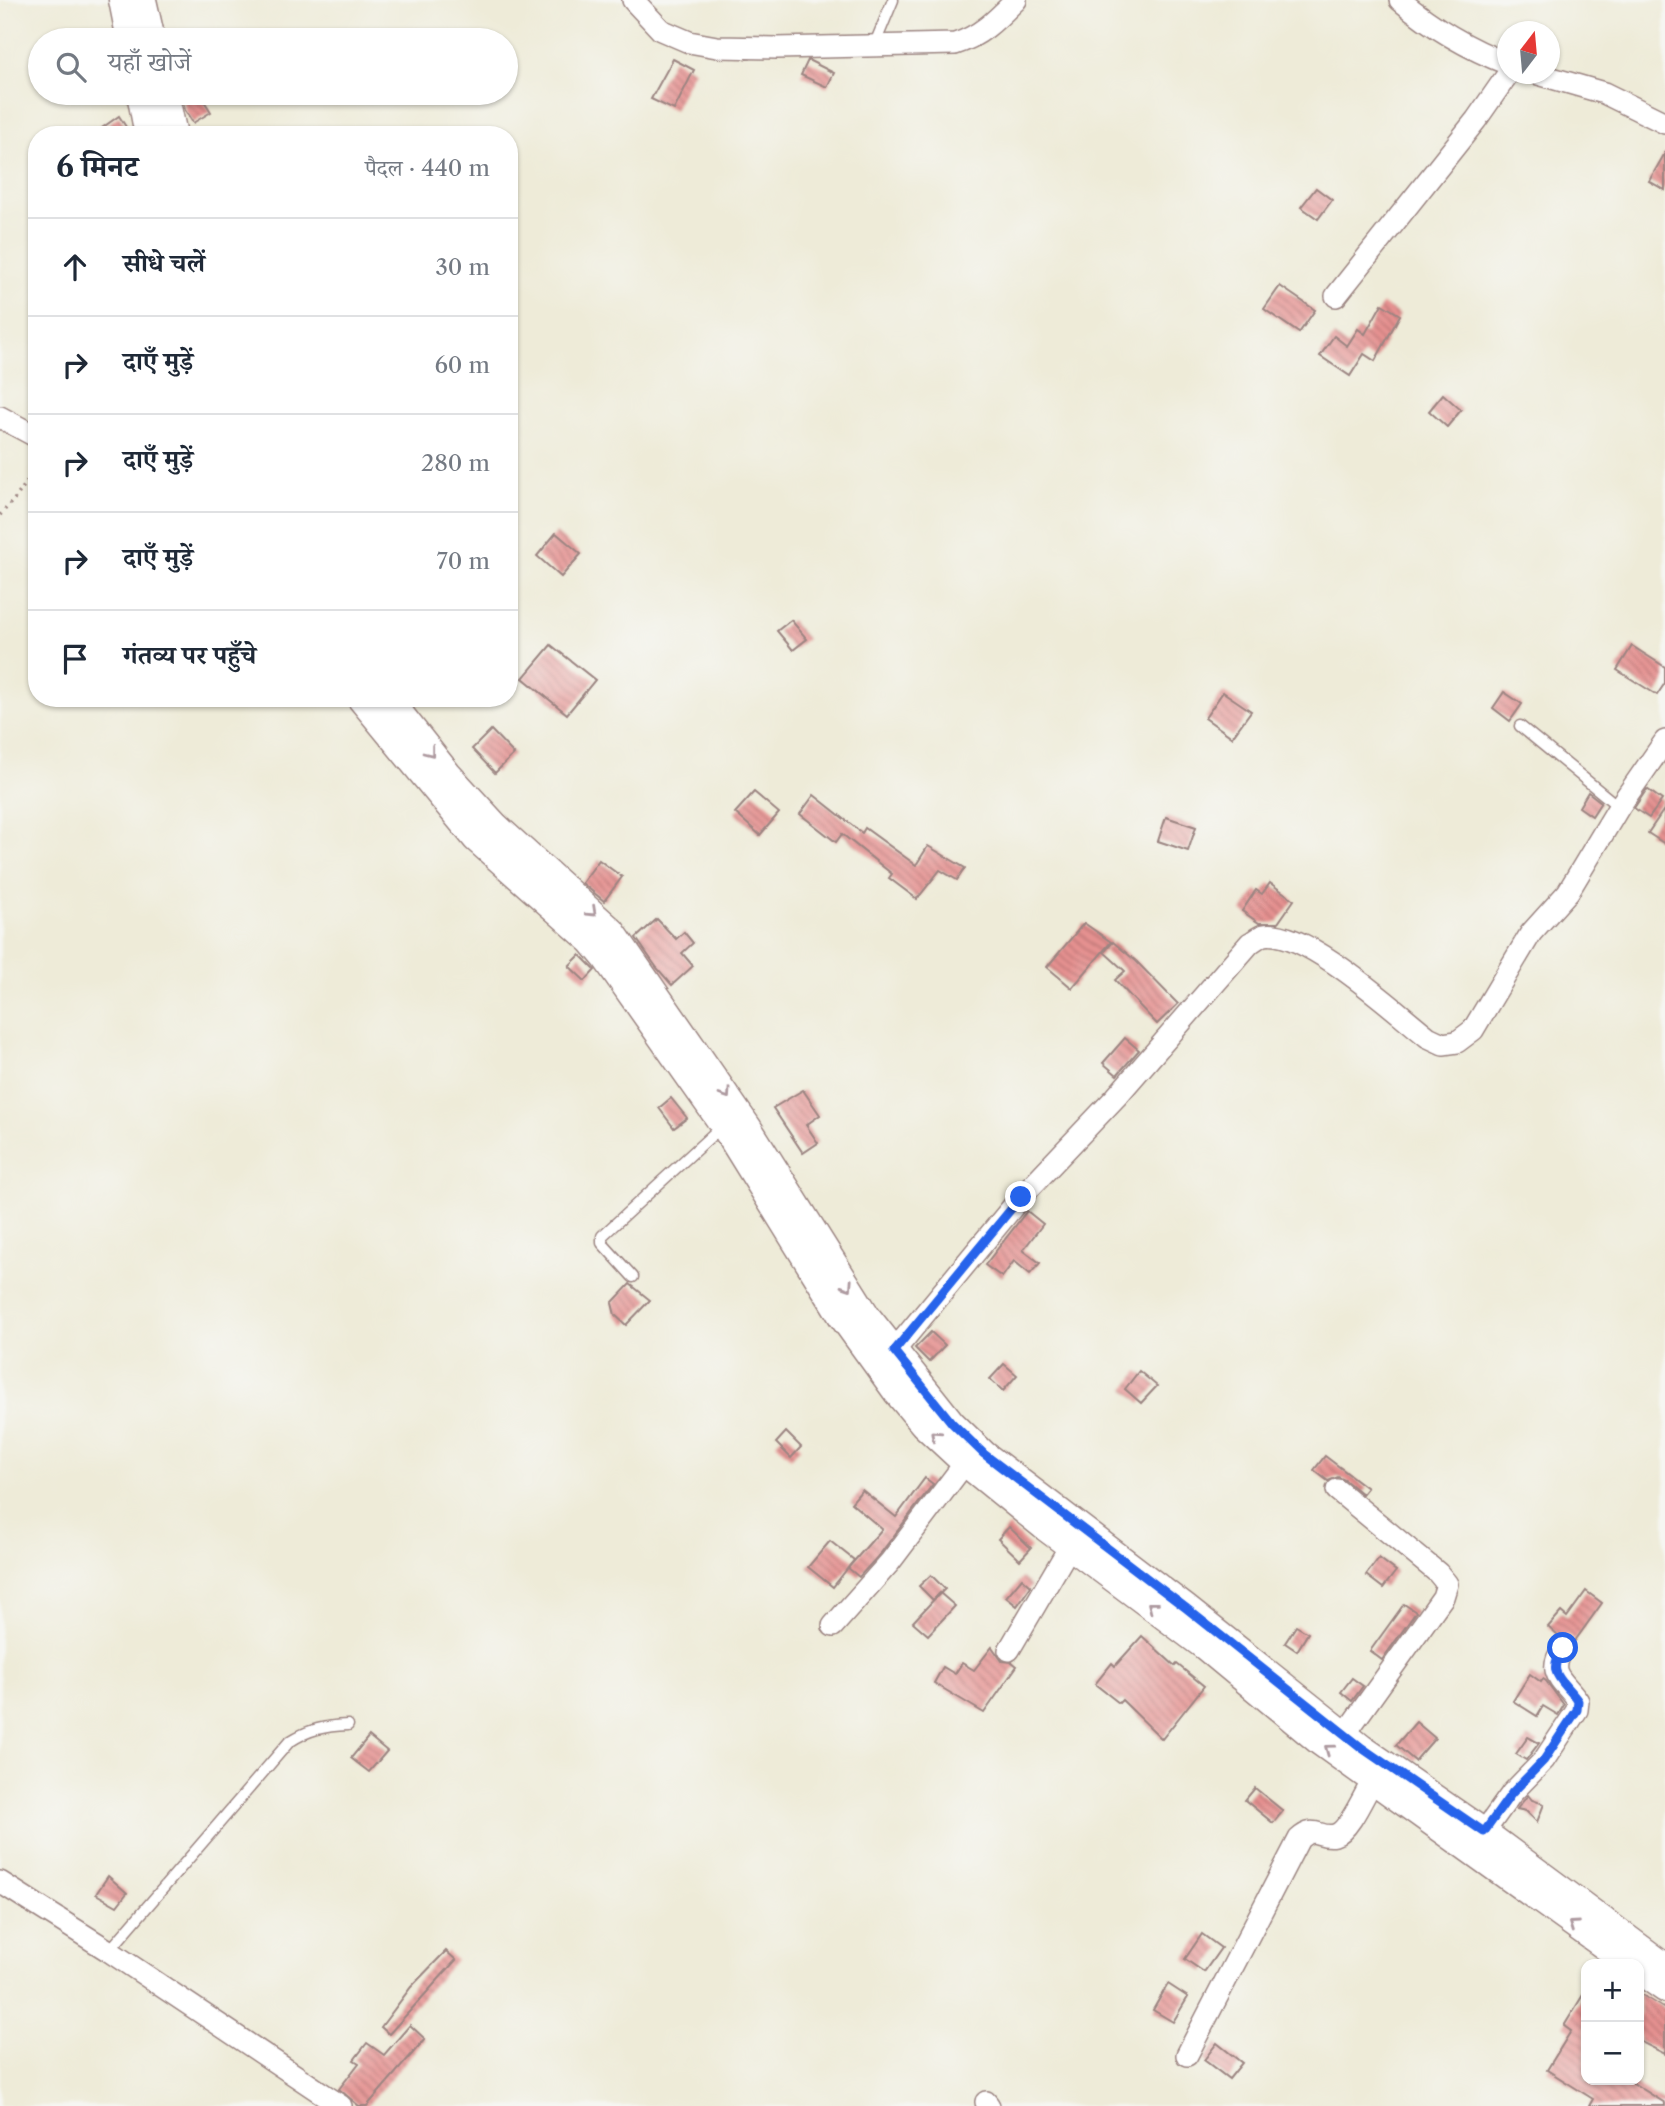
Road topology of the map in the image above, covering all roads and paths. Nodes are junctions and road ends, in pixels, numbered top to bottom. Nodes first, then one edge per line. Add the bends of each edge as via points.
1 (122, 0) edge
2 (143, 0) edge
3 (633, 0) edge
4 (893, 0) edge
5 (1016, 0) edge
6 (1401, 0) edge
7 (128, 28) edge
8 (149, 28) edge
9 (874, 46) junction
10 (1497, 59) edge
11 (1560, 80) edge
12 (1501, 84) edge
13 (142, 105) edge
14 (168, 105) edge
15 (1665, 123) edge
16 (146, 126) edge
17 (172, 126) edge
18 (1336, 296) dead end
19 (0, 417) edge
20 (28, 431) edge
21 (28, 480) edge
22 (0, 515) edge
23 (366, 707) edge
24 (395, 707) edge
25 (1520, 726) dead end
26 (1665, 741) edge
27 (1619, 807) junction
28 (723, 1125) junction
29 (633, 1277) dead end
30 (894, 1351) junction
31 (965, 1463) junction
32 (1337, 1490) dead end
33 (1070, 1546) junction
34 (833, 1626) dead end
35 (1563, 1648) dead end
36 (1009, 1650) dead end
37 (348, 1725) dead end
38 (1345, 1734) junction
39 (1373, 1780) junction
40 (1484, 1832) junction
41 (0, 1882) edge
42 (109, 1951) junction
43 (1622, 1959) edge
44 (1665, 1966) edge
45 (1644, 1974) edge
46 (1665, 1989) edge
47 (1187, 2055) dead end
48 (341, 2106) edge

1 - 7 street
2 - 8 street
3 - 9 street via 660,30 689,42 717,47
4 - 9 lane
5 - 9 street via 973,38 955,44
6 - 10 street via 1435,28
11 - 15 street via 1604,93
12 - 18 street
13 - 16 street
14 - 17 street
19 - 20 street
21 - 22 path
23 - 28 street via 476,839 598,950
24 -> 30 street via 496,826 612,931 748,1127 867,1316
25 - 27 lane
26 - 27 street
27 - 30 street via 1568,892 1531,933 1473,1030 1457,1042 1443,1044 1428,1037 1306,945 1263,935 1250,943 1135,1076 1021,1197
28 - 29 lane via 602,1236 608,1253
31 -> 28 street via 923,1424 860,1343
30 - 38 street via 952,1423 984,1454
31 - 33 street
31 - 34 street via 890,1562
32 - 38 street via 1447,1584 1443,1597
33 - 36 street
39 -> 33 street
35 - 40 street via 1554,1665 1556,1675 1578,1701 1577,1710 1544,1760
37 - 42 lane via 308,1730 289,1742
38 - 40 street
43 -> 39 street
39 - 47 street via 1338,1834 1315,1831 1299,1839
40 - 44 street
41 - 42 street
42 - 48 street
45 - 46 street

